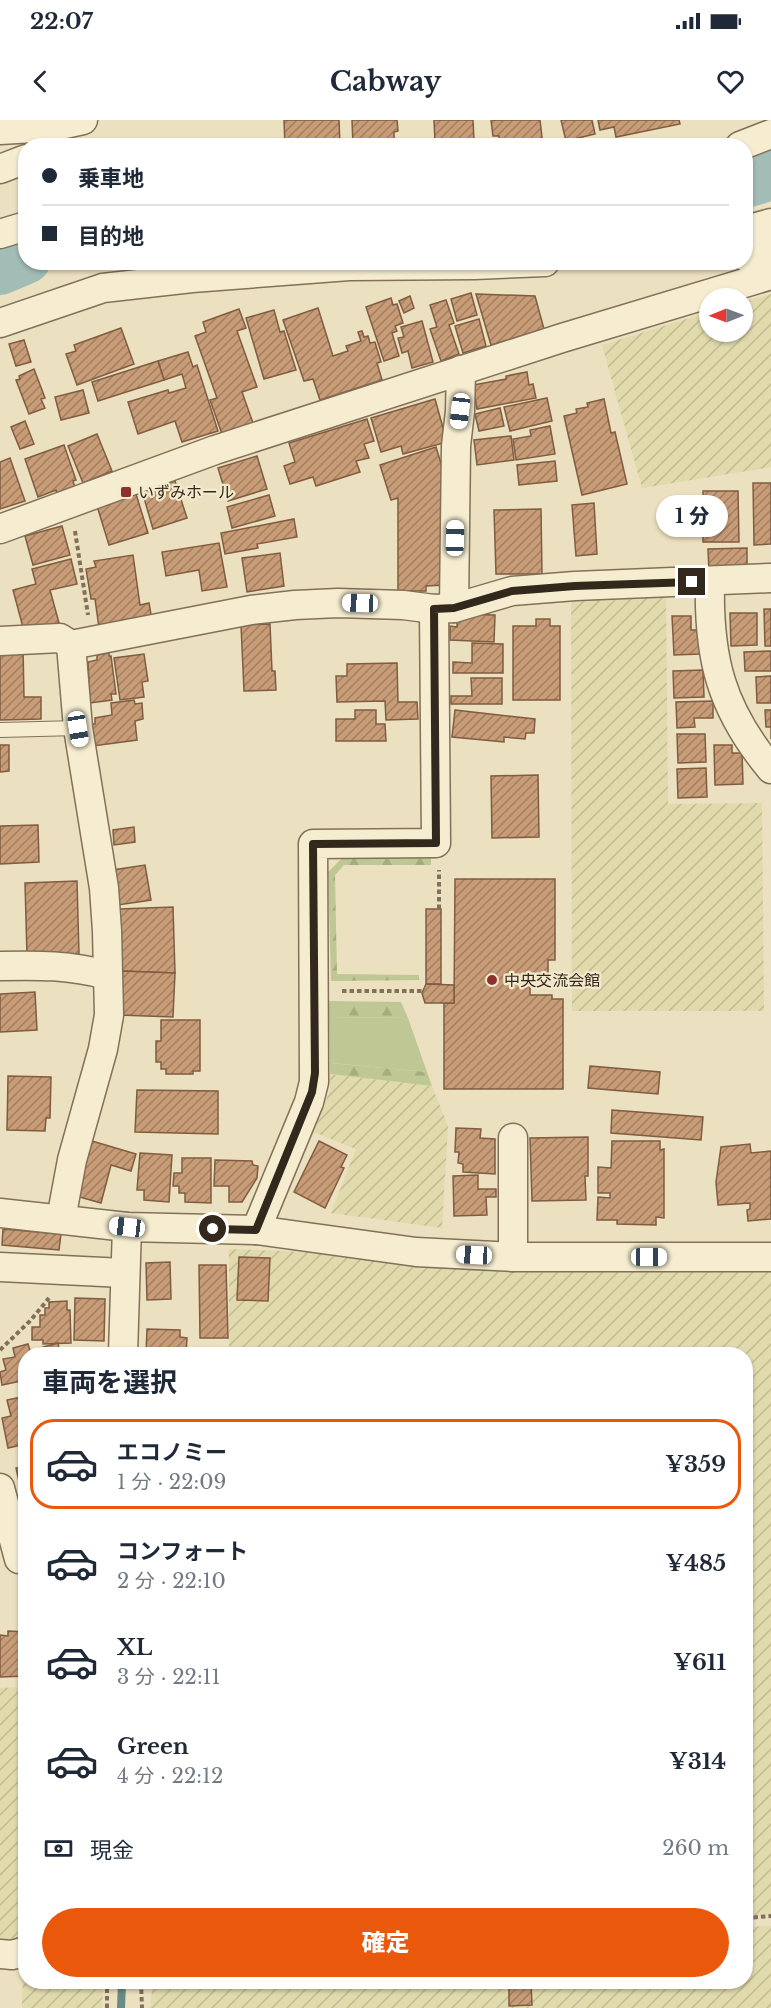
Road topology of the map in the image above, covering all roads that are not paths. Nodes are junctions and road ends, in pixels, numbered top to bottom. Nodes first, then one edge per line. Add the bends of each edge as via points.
1 (83, 120) edge
2 (0, 130) edge
3 (51, 131) edge
4 (771, 134) edge
5 (753, 141) edge
6 (18, 162) edge
7 (0, 170) edge
8 (771, 223) edge
9 (18, 228) edge
10 (753, 228) edge
11 (0, 234) edge
12 (771, 247) edge
13 (753, 254) edge
14 (297, 270) edge
15 (738, 270) edge
16 (771, 275) edge
17 (728, 288) joint
18 (699, 296) edge
19 (0, 323) edge
20 (461, 370) junction
21 (0, 529) edge
22 (771, 578) edge
23 (710, 581) junction
24 (444, 608) junction
25 (0, 641) edge
26 (82, 644) junction
27 (78, 729) junction
28 (0, 730) edge
29 (771, 769) edge
30 (0, 966) edge
31 (107, 975) junction
32 (513, 1138) dead end
33 (0, 1213) edge
34 (61, 1219) junction
35 (127, 1227) junction
36 (256, 1230) junction
37 (513, 1257) junction
38 (771, 1257) edge
39 (0, 1267) edge
40 (124, 1273) junction
41 (123, 1347) edge
42 (0, 1488) edge
43 (18, 1555) edge
44 (18, 1953) edge
45 (0, 1954) edge

1 - 3 street
2 - 3 street
4 - 5 street
6 - 7 street
8 - 10 street
9 - 11 street
12 - 13 street
14 - 19 street via 103,288
15 - 17 street
16 - 17 street
18 - 20 street
20 - 21 street via 215,450
20 - 24 street
22 - 23 street
23 - 24 street via 512,591
23 - 29 street via 712,645 722,687 738,725
24 - 26 street via 295,605 251,610
24 - 36 street via 436,843 313,844 315,1073 312,1092
25 - 26 street via 60,638
26 - 27 street
27 - 28 lane
27 - 31 street via 104,888
30 - 31 street via 81,968
31 - 34 street via 109,1015 103,1049 72,1160
32 - 37 street
33 - 34 street
34 - 35 street
35 - 36 street
35 - 40 street
36 - 37 street via 416,1252
37 - 38 street
39 - 40 street
40 - 41 street
42 - 43 street
44 - 45 street

